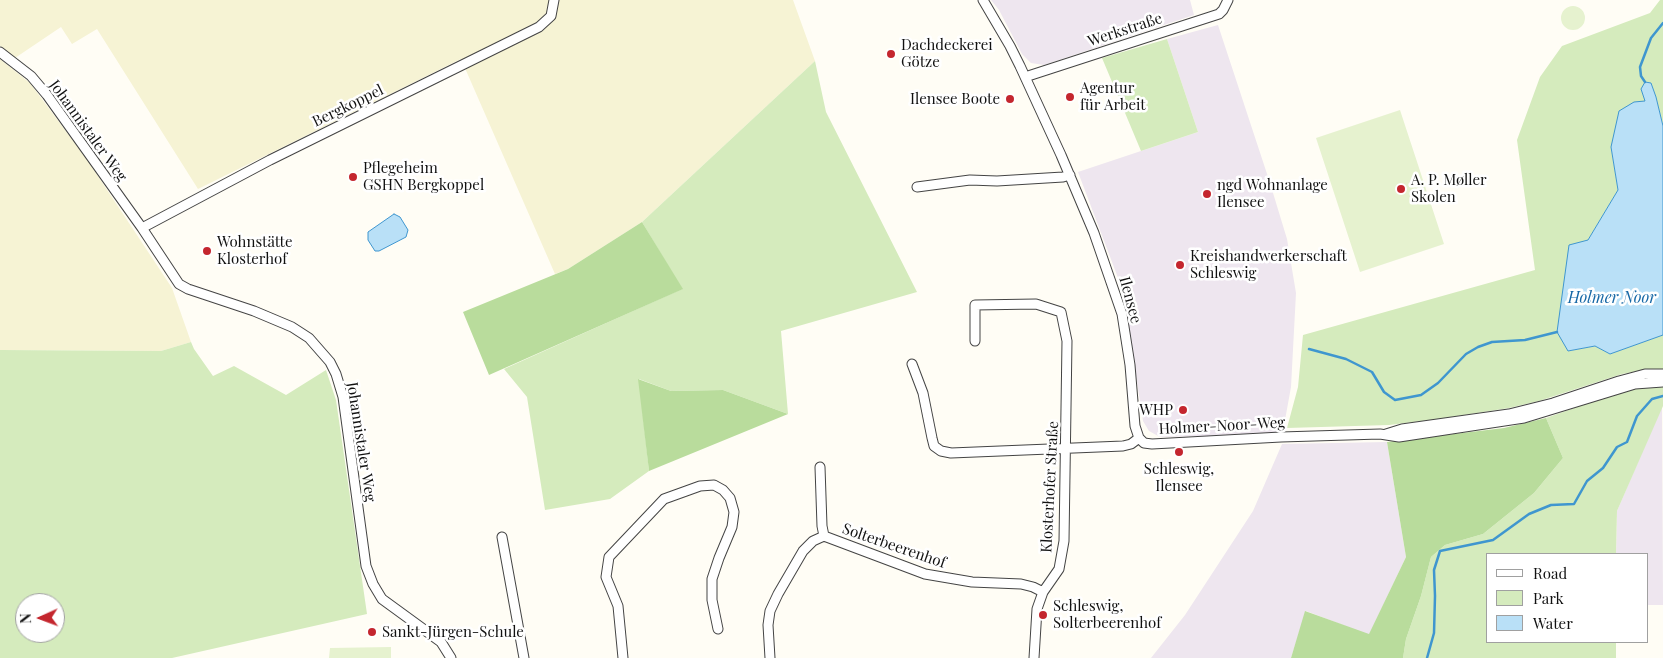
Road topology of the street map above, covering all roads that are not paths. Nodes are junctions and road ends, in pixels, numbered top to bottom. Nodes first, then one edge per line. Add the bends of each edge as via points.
1 (554, 0) edge
2 (982, 0) edge
3 (1228, 0) edge
4 (0, 52) edge
5 (1025, 77) junction
6 (1070, 175) junction
7 (916, 187) dead end
8 (142, 228) junction
9 (976, 341) dead end
10 (912, 364) dead end
11 (1663, 374) edge
12 (1663, 382) edge
13 (1384, 434) junction
14 (1139, 438) junction
15 (1066, 449) junction
16 (820, 467) dead end
17 (824, 536) junction
18 (502, 537) dead end
19 (1043, 592) junction
20 (718, 629) dead end
21 (451, 658) edge
22 (524, 658) edge
23 (623, 658) edge
24 (770, 658) edge
25 (1034, 658) edge

1 - 8 street, Bergkoppel via 551,16 539,27 270,160
2 - 5 street, Ilensee
3 - 5 street, Werkstraße via 1219,14
4 - 8 street, Johannistaler Weg via 31,76
5 - 6 street, Ilensee
6 - 7 street via 997,182 970,180
6 - 14 street, Ilensee via 1098,242 1122,314
8 - 21 street, Johannistaler Weg via 179,284 292,327 310,338 330,362 343,397 366,566 372,584 382,598 441,642
9 - 15 street, Klosterhofer Straße via 975,305 1036,304 1061,312 1067,340
10 - 15 street, Holmer-Noor-Weg via 923,393 934,446 942,451
11 - 13 street, Holmer-Noor-Weg via 1645,374 1509,414
12 - 13 street, Holmer-Noor-Weg via 1634,384 1516,420 1399,437
13 - 14 street, Holmer-Noor-Weg via 1152,444
14 - 15 street, Holmer-Noor-Weg via 1127,446
15 - 19 street, Klosterhofer Straße via 1064,541 1059,569
16 - 17 street, Solterbeerenhof
17 - 19 street, Solterbeerenhof via 925,574 972,582 1021,584
17 - 24 street, Solterbeerenhof via 803,551 770,611
18 - 22 street
19 - 25 street, Klosterhofer Straße via 1037,610
20 - 23 street via 712,600 712,579 734,512 730,498 723,490 714,485 700,486 664,499 609,557 606,577 618,606

